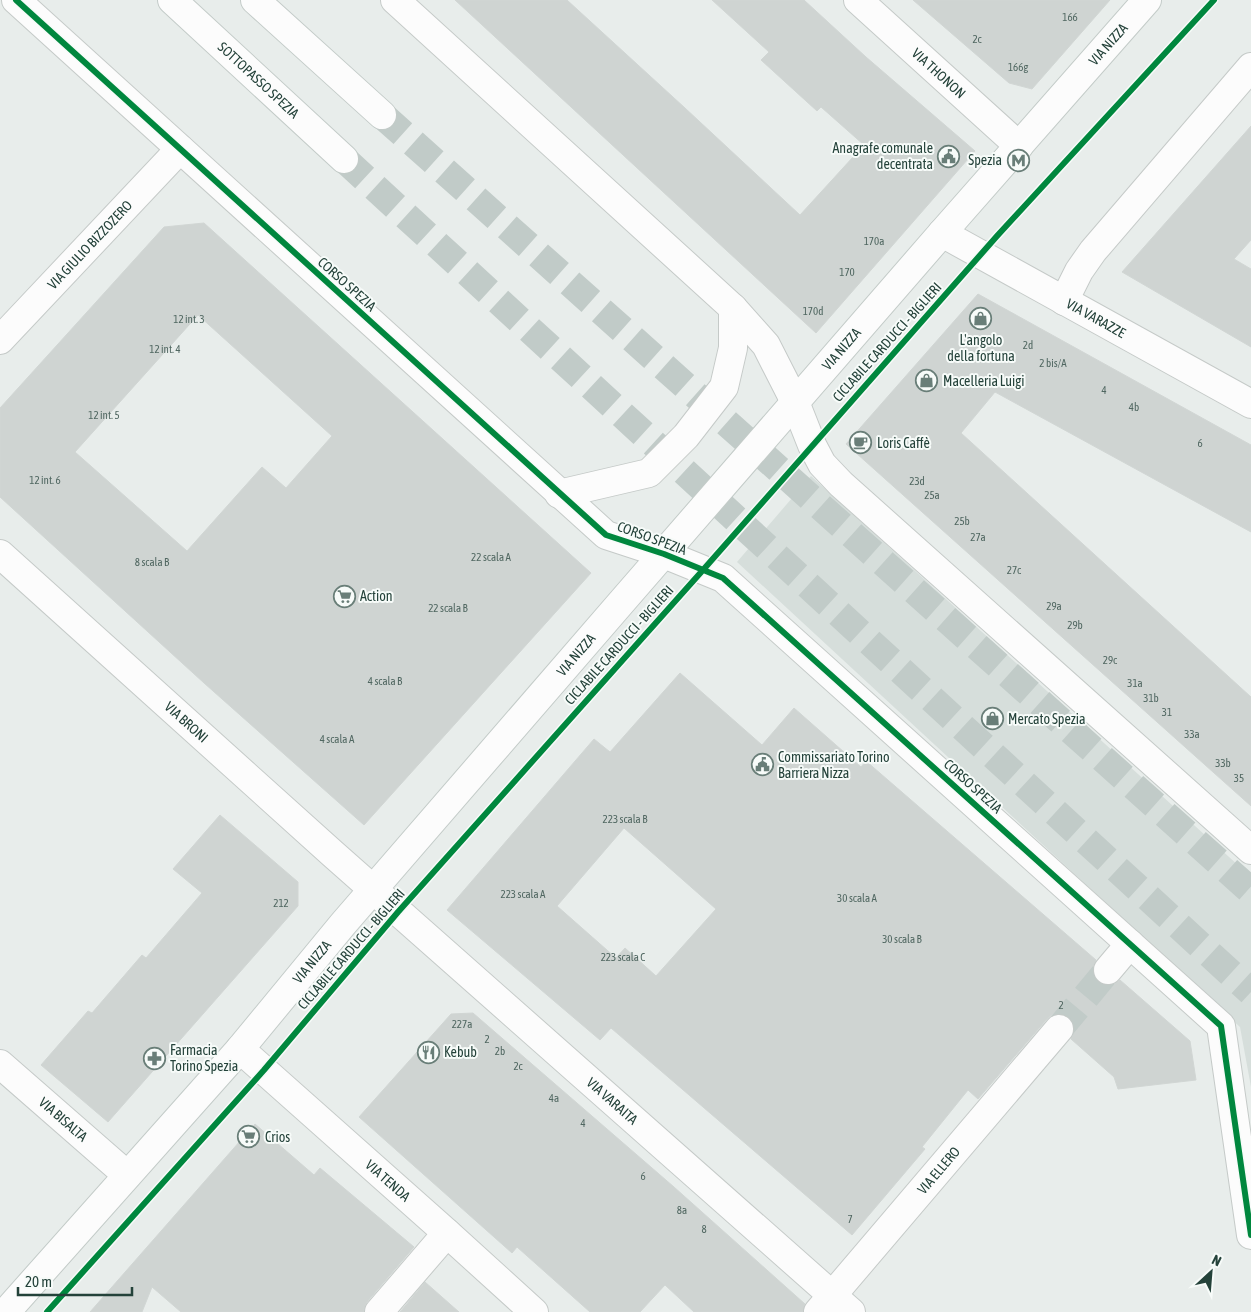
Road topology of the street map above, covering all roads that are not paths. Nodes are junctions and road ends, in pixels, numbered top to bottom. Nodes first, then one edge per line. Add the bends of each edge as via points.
1 (16, 0) edge
2 (172, 0) edge
3 (255, 0) edge
4 (394, 0) edge
5 (858, 0) edge
6 (1147, 0) edge
7 (1251, 67) edge
8 (382, 114) tunnel mouth
9 (1019, 146) junction
10 (180, 149) junction
11 (344, 159) tunnel mouth
12 (942, 233) junction
13 (1064, 301) junction
14 (734, 308) junction
15 (0, 340) edge
16 (796, 402) junction
17 (1251, 404) edge
18 (559, 494) junction
19 (0, 554) edge
20 (664, 554) junction
21 (1251, 850) edge
22 (374, 890) junction
23 (1130, 944) junction
24 (1108, 970) tunnel mouth
25 (1059, 1029) tunnel mouth
26 (240, 1049) junction
27 (0, 1064) edge
28 (127, 1175) junction
29 (448, 1233) junction
30 (1251, 1235) edge
31 (834, 1306) edge
32 (6, 1312) edge
33 (379, 1312) edge
34 (534, 1312) edge

1 - 10 street, CORSO SPEZIA
2 - 11 street, SOTTOPASSO SPEZIA
3 - 8 street
4 - 14 street
5 - 9 street, VIA THONON
6 - 9 street, VIA NIZZA
7 - 13 street via 1093,251
9 - 12 street, VIA NIZZA
10 - 15 street, VIA GIULIO BIZZOZERO
10 - 18 street, CORSO SPEZIA
12 - 13 street, VIA VARAZZE
12 - 16 street, VIA NIZZA
13 - 17 street, VIA VARAZZE
14 - 16 street via 766,345
14 - 18 street via 733,348 724,387 686,436 650,473
16 - 20 street, VIA NIZZA
16 - 21 street via 822,464 841,484
18 - 20 street, CORSO SPEZIA via 606,535
19 - 22 street, VIA BRONI
20 - 22 street, VIA NIZZA
20 - 23 street, CORSO SPEZIA via 723,578
22 - 26 street, VIA NIZZA
22 - 31 street, VIA VARAITA
23 - 24 street
23 - 30 street, CORSO SPEZIA via 1222,1026
25 - 31 street, VIA ELLERO
26 - 28 street, VIA NIZZA
26 - 29 street, VIA TENDA
27 - 28 street, VIA BISALTA
28 - 32 street, VIA NIZZA
29 - 33 street
29 - 34 street, VIA TENDA

